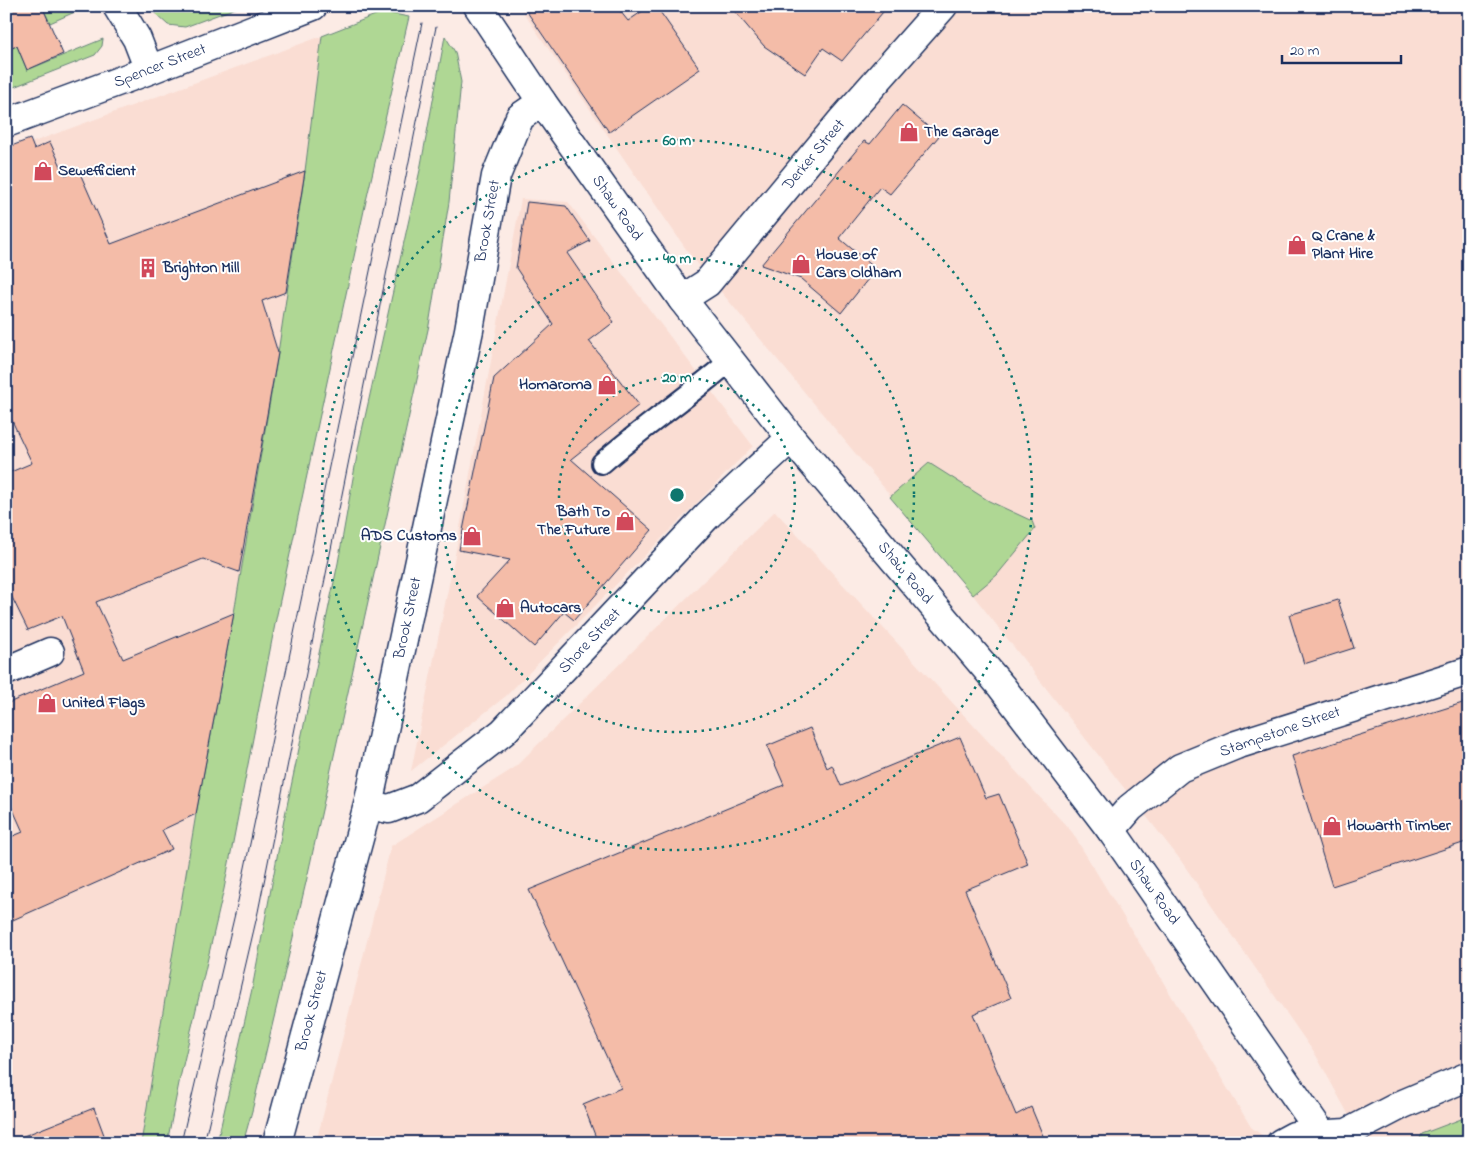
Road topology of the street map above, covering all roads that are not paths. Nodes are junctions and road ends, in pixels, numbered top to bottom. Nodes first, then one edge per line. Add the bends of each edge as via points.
1 (117, 6) edge
2 (313, 6) edge
3 (478, 6) edge
4 (943, 6) edge
5 (149, 70) junction
6 (542, 102) junction
7 (6, 124) edge
8 (682, 299) junction
9 (730, 360) junction
10 (790, 438) junction
11 (602, 463) dead end
12 (50, 652) dead end
13 (6, 671) edge
14 (1469, 671) edge
15 (368, 805) junction
16 (1111, 830) junction
17 (1469, 1076) edge
18 (1325, 1138) edge
19 (277, 1143) edge
20 (1281, 1143) edge

1 - 5 street
2 - 5 street, Spencer Street
3 - 6 street, Shaw Road
4 - 8 street, Derker Street via 706,283
5 - 7 street, Spencer Street
6 - 8 street, Shaw Road
6 - 15 street, Brook Street via 520,117 496,176 470,330
8 - 9 street, Shaw Road
9 - 10 street, Shaw Road
9 - 11 lane
10 - 15 street, Shore Street via 708,516 503,732 418,798 389,809
10 - 16 street, Shaw Road via 1001,686
12 - 13 street
14 - 16 street, Stampstone Street via 1236,745 1180,768 1130,808
15 - 19 street, Brook Street
16 - 18 street, Shaw Road
17 - 18 street via 1403,1104 1347,1133
18 - 20 street via 1294,1136

